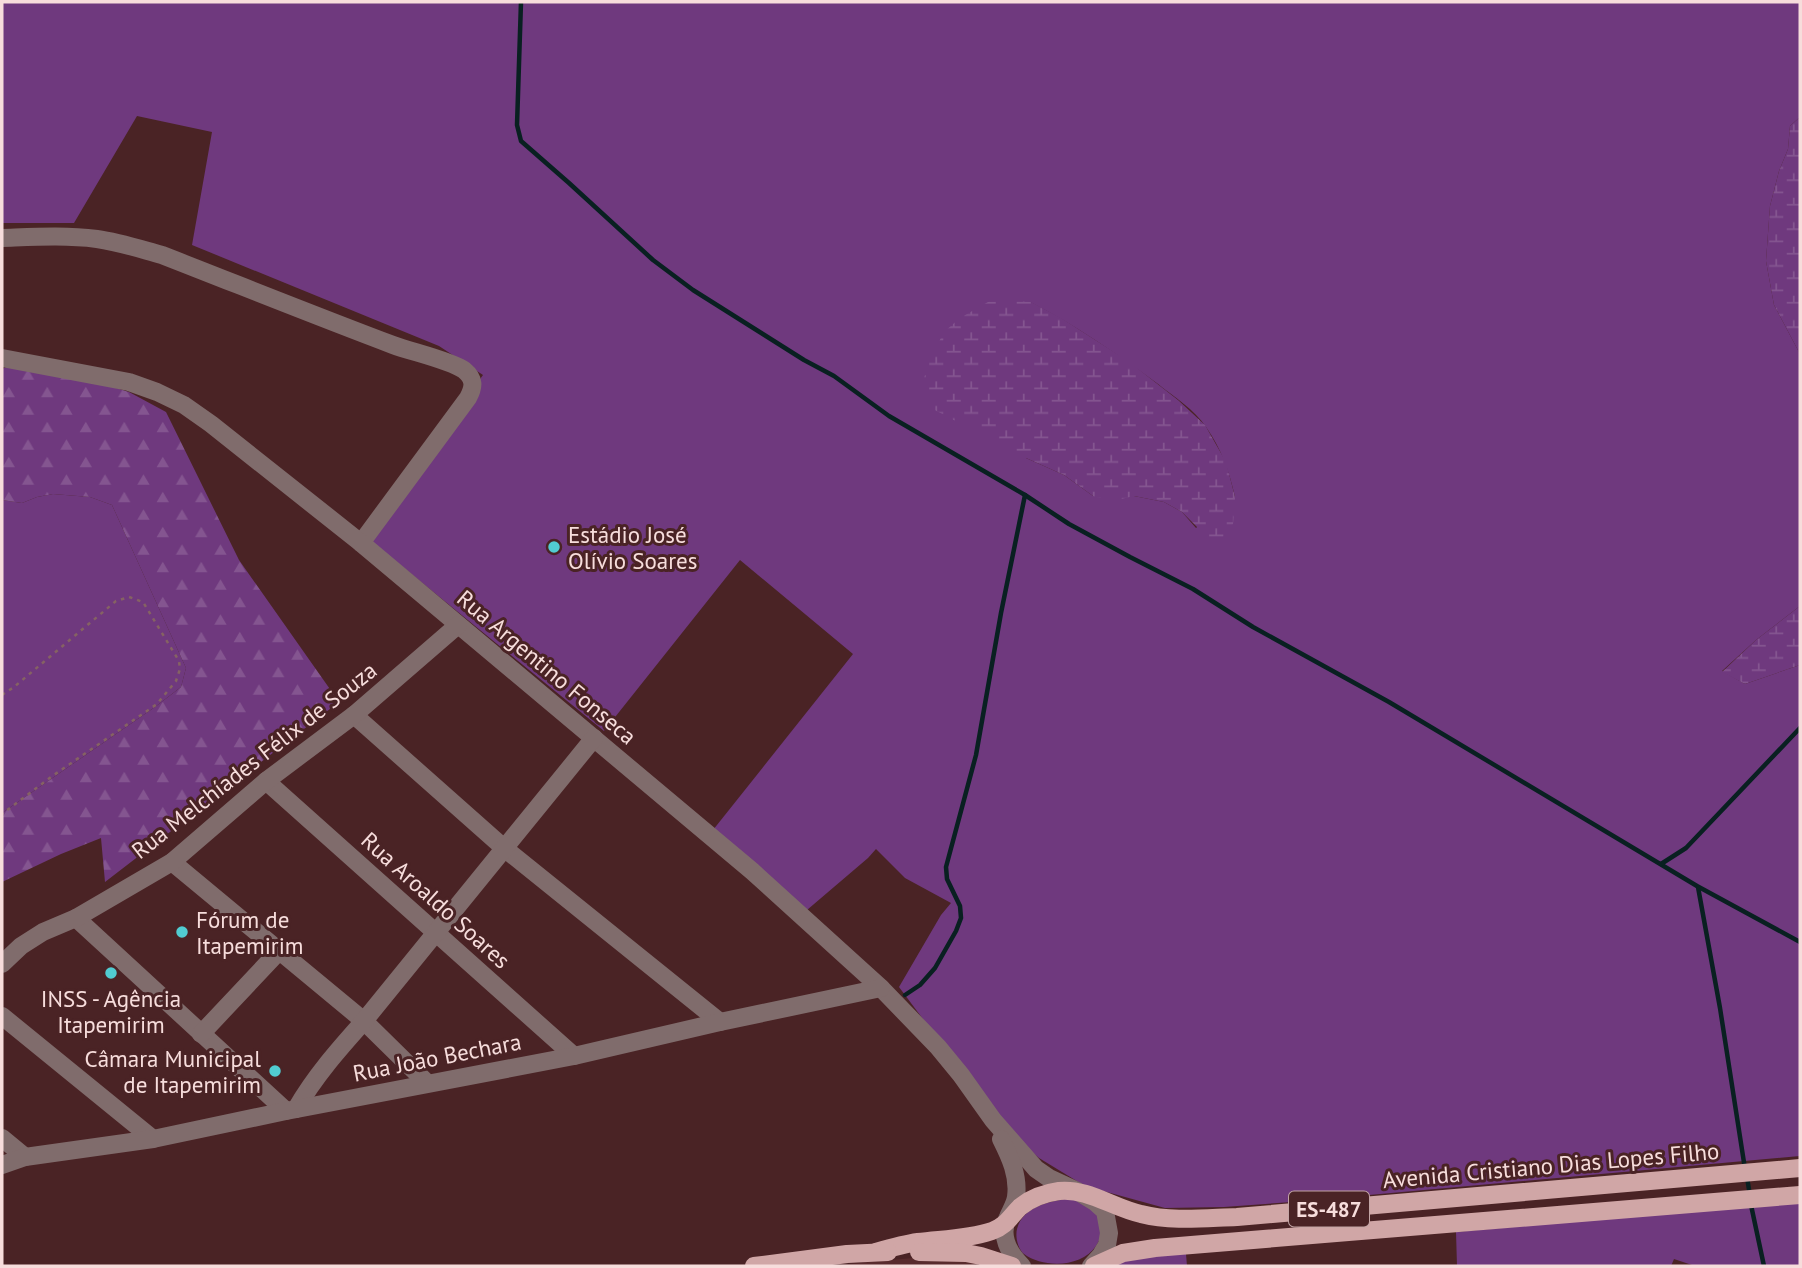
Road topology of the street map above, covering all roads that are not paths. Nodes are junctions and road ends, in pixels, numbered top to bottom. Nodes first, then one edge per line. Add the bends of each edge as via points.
1 (2, 238) edge
2 (2, 358) edge
3 (361, 542) junction
4 (458, 625) junction
5 (354, 715) junction
6 (594, 738) junction
7 (266, 781) junction
8 (504, 848) junction
9 (172, 862) junction
10 (76, 918) junction
11 (435, 933) junction
12 (280, 950) junction
13 (2, 964) edge
14 (881, 988) junction
15 (2, 1016) edge
16 (364, 1021) junction
17 (720, 1022) junction
18 (201, 1034) junction
19 (574, 1056) junction
20 (427, 1083) junction
21 (291, 1110) junction
22 (993, 1120) junction
23 (2, 1138) edge
24 (153, 1139) junction
25 (25, 1157) junction
26 (2, 1165) edge
27 (1800, 1168) edge
28 (1077, 1191) junction
29 (1800, 1195) edge
30 (1005, 1225) junction
31 (876, 1252) junction
32 (754, 1266) edge
33 (1012, 1266) edge
34 (1022, 1266) edge
35 (1093, 1266) edge

1 - 3 street via 97,240 162,255 468,373 473,384 468,398
2 - 3 street, Rua Argentino Fonseca via 129,382 184,405
3 - 4 street, Rua Argentino Fonseca
4 - 5 street, Rua Melchíades Félix de Souza
4 - 6 street, Rua Argentino Fonseca
5 - 7 street, Rua Melchíades Félix de Souza
5 - 8 street
6 - 8 street
6 - 14 street, Rua Argentino Fonseca
7 - 9 street, Rua Melchíades Félix de Souza
7 - 11 street, Rua Aroaldo Soares
8 - 11 street
8 - 17 street
9 - 10 street, Rua Melchíades Félix de Souza
9 - 12 street
10 - 13 street, Rua Melchíades Félix de Souza via 43,932
10 - 18 street
11 - 16 street
11 - 19 street, Rua Aroaldo Soares
12 - 16 street
12 - 18 street
14 - 17 street, Rua João Bechara
14 - 22 street, Rua Argentino Fonseca via 938,1047
15 - 24 street
16 - 20 street
16 - 21 street
17 - 19 street, Rua João Bechara
18 - 21 street
19 - 20 street, Rua João Bechara
20 - 21 street, Rua João Bechara
21 - 24 street, Rua João Bechara
22 - 28 street via 1036,1169
22 - 30 street via 1017,1184
23 - 25 street
24 - 25 street, Rua João Bechara
25 - 26 street, Rua João Bechara
27 - 28 main road, Avenida Cristiano Dias Lopes Filho / ES-487 via 1198,1218 1161,1219
28 - 30 main road, Avenida Cristiano Dias Lopes Filho / ES-487 via 1038,1196 1020,1207
28 - 35 street via 1100,1206 1107,1218 1107,1245
29 - 35 main road, ES-487 via 1155,1248 1123,1253
30 - 31 main road, Avenida Cristiano Dias Lopes Filho / ES-487 via 976,1235
30 - 34 street via 1007,1246
31 - 32 main road, ES-487
31 - 33 main road, ES-487 via 967,1253

